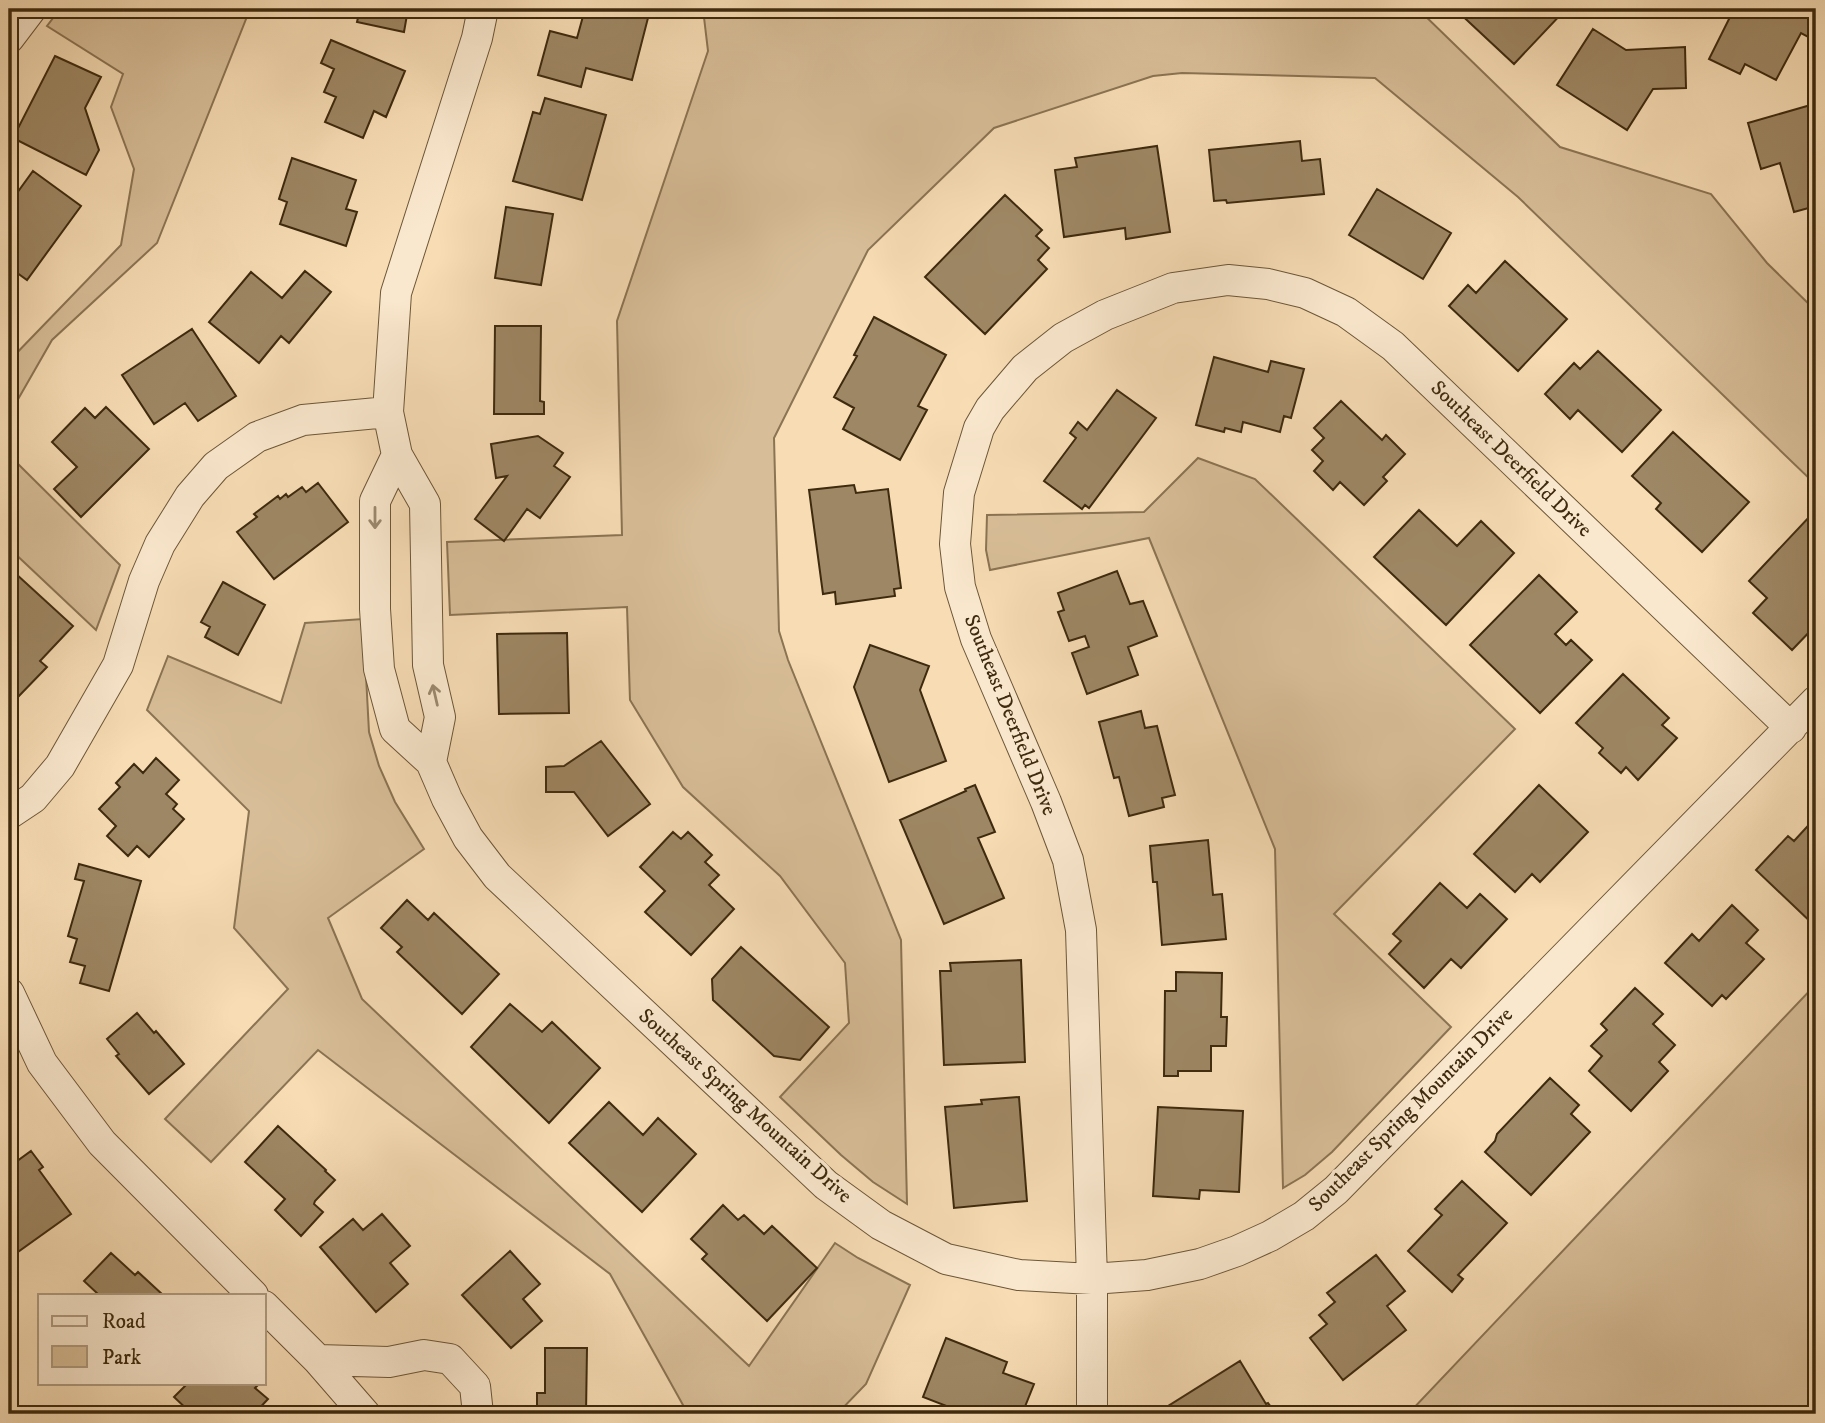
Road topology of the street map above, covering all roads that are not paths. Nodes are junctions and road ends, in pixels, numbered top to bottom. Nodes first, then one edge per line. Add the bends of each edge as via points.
1 (31, 9) edge
2 (483, 9) edge
3 (9, 38) edge
4 (388, 412) junction
5 (397, 455) junction
6 (1816, 701) edge
7 (1791, 728) junction
8 (431, 762) junction
9 (9, 814) edge
10 (9, 993) edge
11 (1092, 1279) junction
12 (252, 1294) edge
13 (266, 1308) edge
14 (318, 1360) junction
15 (365, 1414) edge
16 (478, 1414) edge
17 (1092, 1414) edge

1 - 3 street
2 - 4 street via 396,293
4 - 5 street
4 - 9 street via 303,420 257,437 216,466 190,496 160,544 118,665 60,766 33,798
8 -> 5 street via 440,718 428,665 425,504
5 -> 8 street, Southeast Spring Mountain Drive via 375,501 379,669 396,729
6 - 7 street, Southeast Spring Mountain Drive
7 - 11 street, Southeast Spring Mountain Drive via 1336,1191 1304,1216 1237,1251 1147,1275
7 - 11 street, Southeast Deerfield Drive via 1393,346 1346,312 1305,293 1228,280 1173,288 1105,315 1063,338 1025,368 979,428 959,493 955,544 960,587 976,639 1068,859 1081,930
8 - 11 street, Southeast Spring Mountain Drive via 468,838 497,876 826,1185 881,1226 946,1259 1019,1275
10 - 12 street via 42,1063 102,1143
11 - 17 street, Southeast Deerfield Drive
13 - 14 street
14 - 15 street
14 - 16 street via 389,1362 425,1355 450,1359 475,1387

